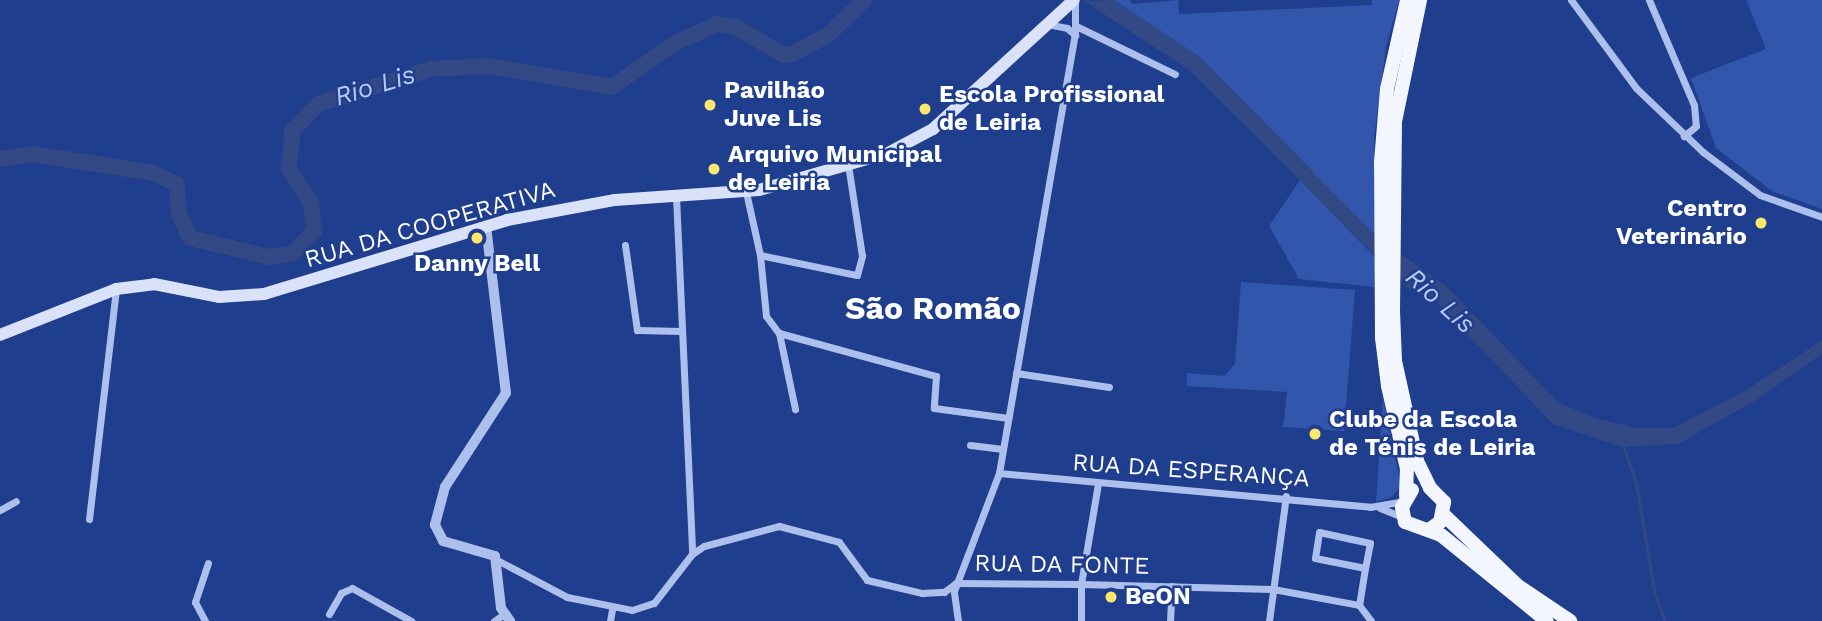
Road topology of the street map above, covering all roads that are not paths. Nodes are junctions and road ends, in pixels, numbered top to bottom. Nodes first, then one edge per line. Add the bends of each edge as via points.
1 (1074, 0) edge
2 (1407, 0) edge
3 (1420, 0) edge
4 (1571, 0) edge
5 (1649, 0) edge
6 (1047, 24) junction
7 (1076, 26) junction
8 (1074, 35) junction
9 (1175, 74) dead end
10 (1684, 136) junction
11 (848, 165) junction
12 (746, 192) junction
13 (676, 196) junction
14 (1388, 207) junction
15 (1822, 217) edge
16 (486, 226) junction
17 (625, 245) dead end
18 (760, 255) junction
19 (1387, 283) junction
20 (116, 289) junction
21 (681, 331) junction
22 (779, 333) junction
23 (0, 335) edge
24 (1016, 373) junction
25 (1109, 387) dead end
26 (795, 409) dead end
27 (1008, 418) junction
28 (970, 445) dead end
29 (1003, 449) junction
30 (999, 473) junction
31 (1098, 484) junction
32 (1430, 488) junction
33 (1286, 496) junction
34 (1404, 498) junction
35 (16, 500) dead end
36 (1380, 508) junction
37 (0, 510) edge
38 (1444, 515) junction
39 (1402, 516) junction
40 (89, 519) dead end
41 (1429, 530) junction
42 (692, 555) junction
43 (497, 559) junction
44 (208, 563) dead end
45 (1365, 568) junction
46 (956, 583) junction
47 (1082, 584) junction
48 (1172, 586) junction
49 (1273, 589) junction
50 (1359, 605) junction
51 (612, 610) junction
52 (329, 614) dead end
53 (503, 619) edge
54 (205, 621) edge
55 (411, 621) edge
56 (610, 621) edge
57 (958, 621) edge
58 (1081, 621) edge
59 (1170, 621) edge
60 (1269, 621) edge
61 (1371, 621) edge
62 (1547, 621) edge
63 (1570, 621) edge

1 - 6 main road, RUA DA COOPERATIVA
1 - 7 street
2 - 14 main road via 1387,89
3 - 14 main road via 1396,113
4 - 10 street via 1600,45
5 - 10 street via 1694,105 1696,126
6 - 8 street via 1066,27
6 - 11 main road, RUA DA COOPERATIVA via 921,138
7 - 8 street
7 - 9 street
8 - 24 street
10 - 15 street via 1760,195
11 - 12 main road, RUA DA COOPERATIVA
11 - 18 street via 862,256 859,274
12 - 13 main road, RUA DA COOPERATIVA
12 - 18 street
13 - 16 main road, RUA DA COOPERATIVA via 588,204
13 - 21 street
14 - 19 main road
16 - 20 main road, RUA DA COOPERATIVA via 264,294 219,297 154,284
16 - 43 street via 506,393 445,487 435,525 443,541 483,550
17 - 21 street via 638,330
18 - 22 street via 766,316
19 - 32 main road via 1399,385 1417,461
19 - 34 main road via 1384,364 1408,469
20 - 23 main road, RUA DA COOPERATIVA
20 - 40 street
21 - 42 street
22 - 26 street
22 - 27 street via 936,376 934,408
24 - 25 street
24 - 27 street
27 - 29 street
28 - 29 street
29 - 30 street
30 - 31 street, RUA DA ESPERANÇA
30 - 46 street
31 - 33 street, RUA DA ESPERANÇA
31 - 47 street
32 - 34 main road via 1415,489
32 - 38 main road via 1444,502
33 - 36 street, RUA DA ESPERANÇA
33 - 49 street
34 - 36 street, RUA DA ESPERANÇA
34 - 39 main road
35 - 37 street
36 - 39 street, RUA DA ESPERANÇA
38 - 41 main road
38 - 63 main road via 1518,586
39 - 41 main road via 1410,526
41 - 62 main road via 1453,544
42 - 46 street, RUA DA FONTE via 721,540 779,526 839,542 861,574 877,584 931,594
42 - 51 street, RUA DA FONTE via 654,603 640,609
43 - 51 street, RUA DA FONTE via 557,594
43 - 53 street
44 - 54 street via 195,602
45 - 45 street via 1370,543 1319,532 1315,558
45 - 50 street
46 - 47 street, RUA DA FONTE
46 - 57 street via 953,597
47 - 48 street, RUA DA FONTE
47 - 58 street
48 - 49 street, RUA DA FONTE
48 - 59 street
49 - 50 street, RUA DA FONTE
49 - 60 street
50 - 61 street
51 - 56 street
52 - 55 street via 341,593 352,588

